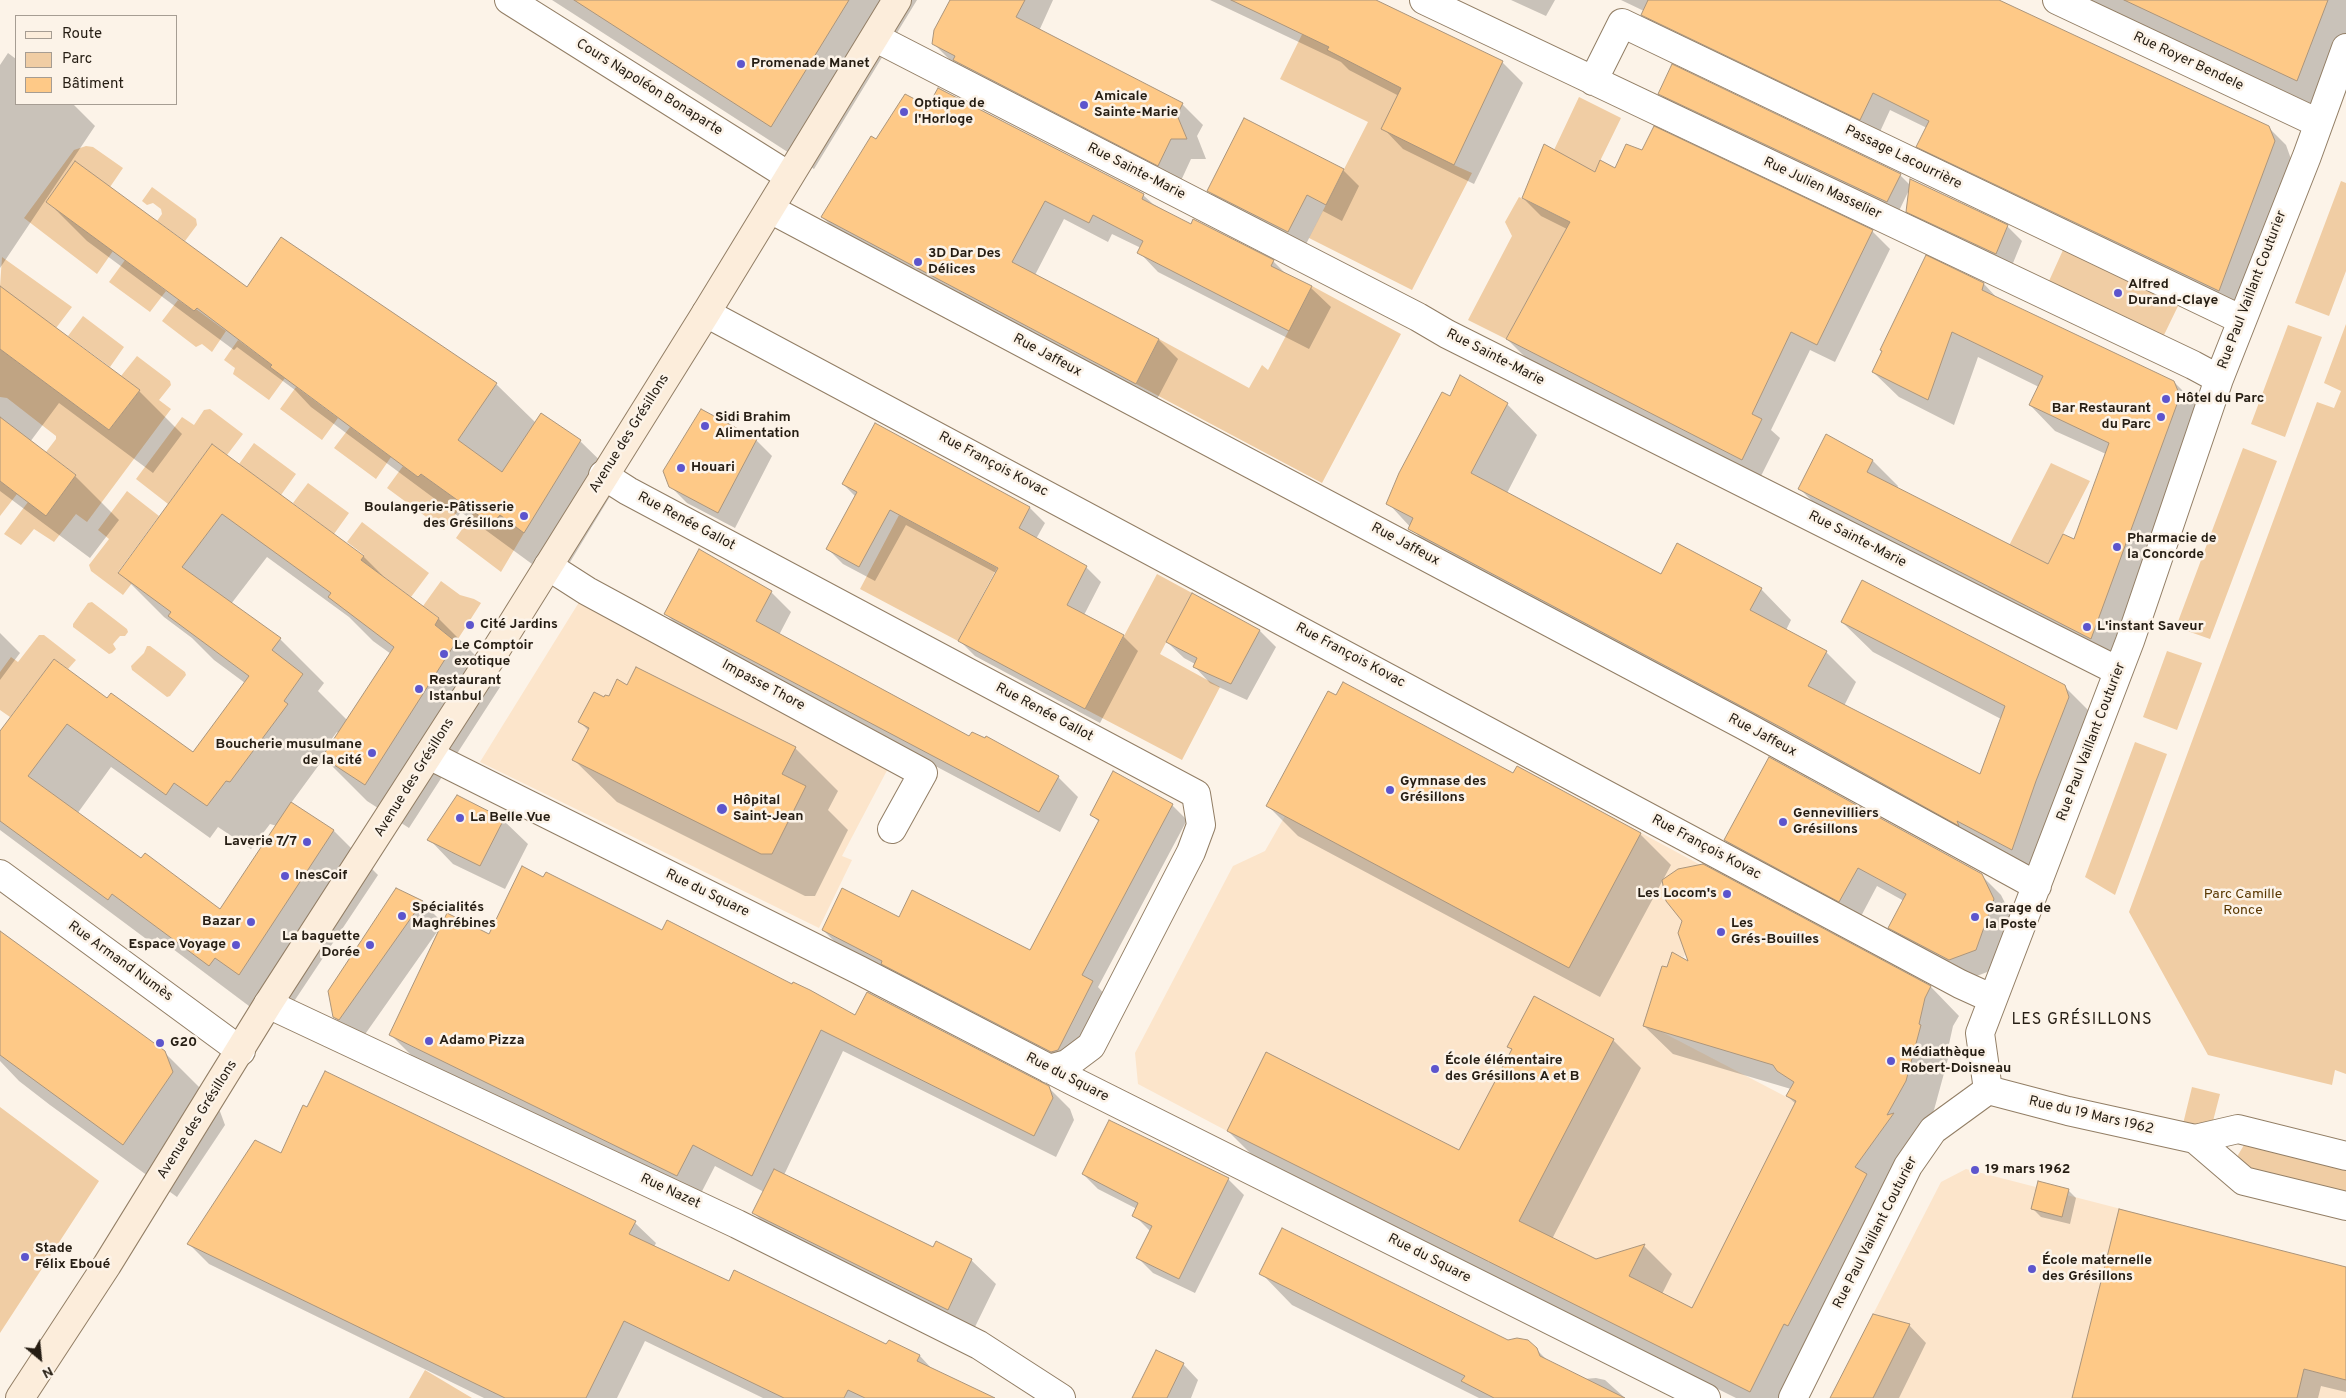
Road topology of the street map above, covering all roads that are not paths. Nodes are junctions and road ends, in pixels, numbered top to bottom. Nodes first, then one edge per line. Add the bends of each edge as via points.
1 (509, 0) edge
2 (897, 0) edge
3 (1424, 0) edge
4 (2058, 0) edge
5 (876, 38) junction
6 (2346, 48) edge
7 (1593, 82) junction
8 (2318, 123) junction
9 (789, 176) junction
10 (770, 209) junction
11 (706, 313) junction
12 (2242, 320) junction
13 (2218, 379) junction
14 (604, 475) junction
15 (548, 566) junction
16 (2118, 671) junction
17 (429, 755) junction
18 (892, 829) dead end
19 (0, 874) edge
20 (2037, 886) junction
21 (1993, 999) junction
22 (268, 1004) junction
23 (240, 1051) junction
24 (1049, 1069) junction
25 (1988, 1090) junction
26 (2195, 1139) junction
27 (2346, 1156) edge
28 (2346, 1206) edge
29 (20, 1398) edge
30 (1062, 1398) edge
31 (1706, 1398) edge
32 (1793, 1398) edge

1 - 9 street, Cours Napoléon Bonaparte
2 - 5 main road, Avenue des Grésillons
3 - 7 street, Rue Julien Masselier
4 - 8 street, Rue Royer Bendele
5 - 9 main road, Avenue des Grésillons
5 - 16 street, Rue Sainte-Marie via 1447,334
6 - 8 street, Rue Paul Vaillant Couturier
7 - 12 street, Passage Lacourrière via 1622,23
7 - 13 street, Rue Julien Masselier via 2184,360
8 - 12 street, Rue Paul Vaillant Couturier
9 - 10 main road, Avenue des Grésillons
10 - 11 main road, Avenue des Grésillons
10 - 20 street, Rue Jaffeux via 1745,726
11 - 14 main road, Avenue des Grésillons
11 - 21 street, Rue François Kovac
12 - 13 street, Rue Paul Vaillant Couturier
13 - 16 street, Rue Paul Vaillant Couturier
14 - 15 main road, Avenue des Grésillons
14 - 24 street, Rue Renée Gallot via 628,491 1196,794 1201,825 1191,852 1092,1046 1067,1064
15 - 17 main road, Avenue des Grésillons
15 - 18 street, Impasse Thore via 587,591 923,772
16 - 20 street, Rue Paul Vaillant Couturier
17 - 22 main road, Avenue des Grésillons
17 - 24 street, Rue du Square via 851,965
19 - 23 street, Rue Armand Numès
20 - 21 street, Rue Paul Vaillant Couturier
21 - 25 street, Rue Paul Vaillant Couturier via 1980,1033
22 - 23 main road, Avenue des Grésillons
22 - 30 street, Rue Nazet via 746,1228 978,1345
23 - 29 main road, Avenue des Grésillons via 108,1265
24 - 31 street, Rue du Square
25 - 26 street, Rue du 19 Mars 1962 via 2068,1112
25 - 32 street, Rue Paul Vaillant Couturier via 1933,1130 1908,1166
26 - 27 street, Rue du 19 Mars 1962 via 2238,1129
26 - 28 street, Rue du 19 Mars 1962 via 2244,1181

